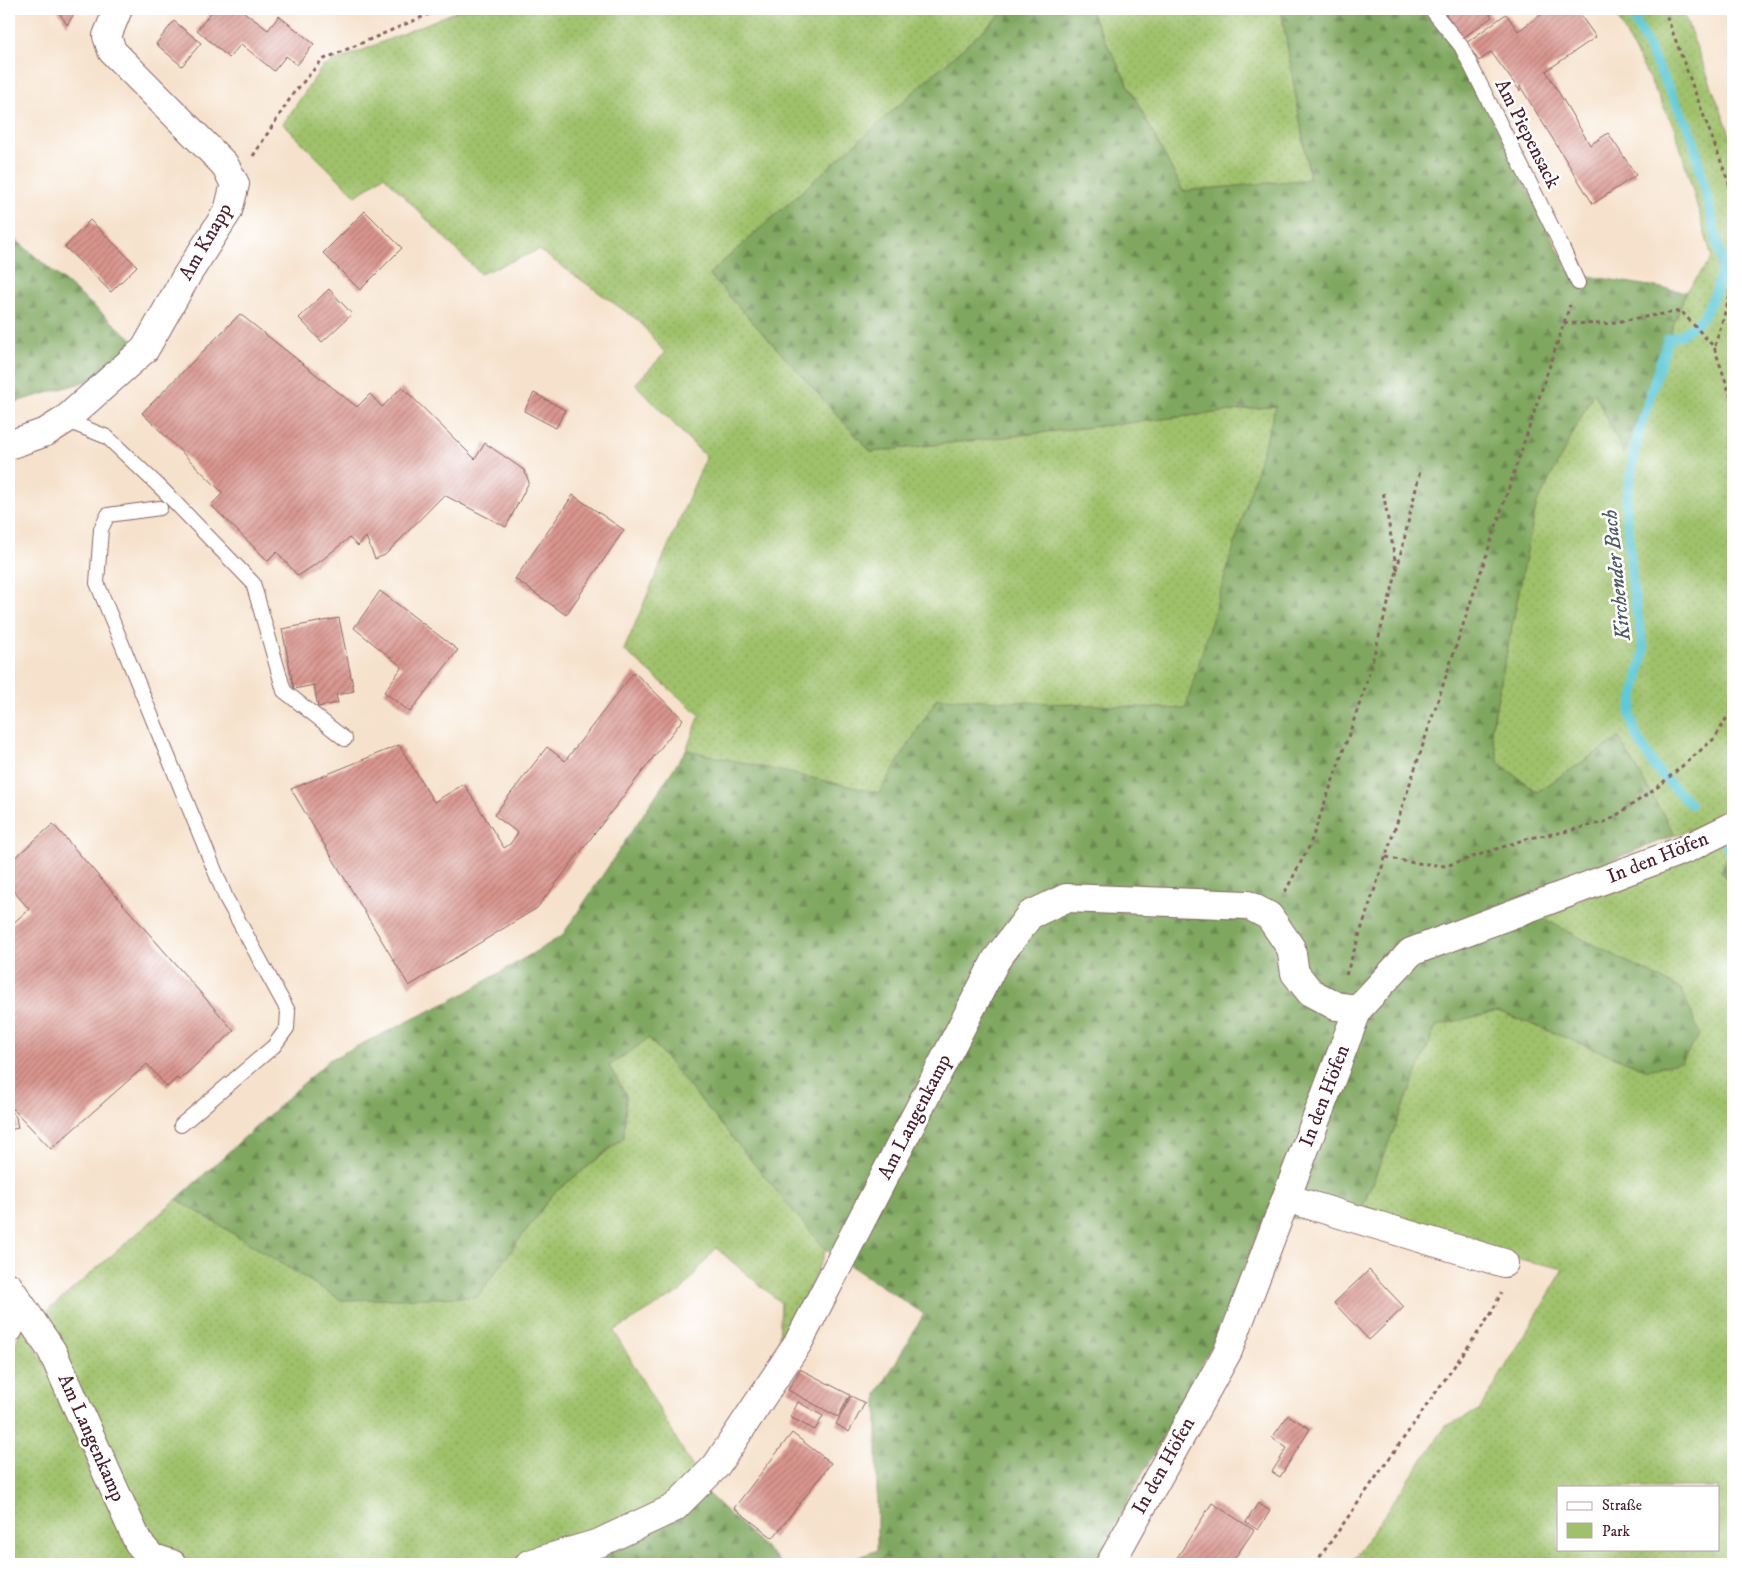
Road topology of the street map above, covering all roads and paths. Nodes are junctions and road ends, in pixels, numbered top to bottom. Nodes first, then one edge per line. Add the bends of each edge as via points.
1 (118, 9) edge
2 (441, 9) edge
3 (1431, 9) edge
4 (1664, 9) edge
5 (235, 184) junction
6 (1733, 194) edge
7 (1578, 283) joint
8 (1733, 285) edge
9 (1564, 323) junction
10 (1714, 347) junction
11 (1733, 402) edge
12 (65, 420) junction
13 (9, 444) edge
14 (1420, 471) dead end
15 (1383, 491) dead end
16 (160, 508) dead end
17 (1397, 571) junction
18 (1733, 701) edge
19 (345, 739) dead end
20 (1733, 826) edge
21 (1386, 857) junction
22 (1269, 916) junction
23 (1347, 1008) junction
24 (181, 1125) dead end
25 (1286, 1198) junction
26 (1504, 1263) joint
27 (13, 1294) edge
28 (9, 1329) edge
29 (172, 1564) edge
30 (529, 1564) edge
31 (1110, 1564) edge
32 (1315, 1564) edge

1 - 5 street, Am Knapp via 107,36 112,51 224,164
2 - 5 path via 322,60 293,94
3 - 7 lane, Am Piepensack via 1461,46
4 - 6 path
5 - 12 street, Am Knapp via 228,211 187,274 145,349
7 - 9 path
8 - 10 path
9 - 10 path via 1603,324 1681,310
9 - 21 path
10 - 11 path
12 - 13 street, Am Knapp via 46,432
12 - 19 lane via 107,437 253,583 284,691
14 - 17 path
15 - 17 path
16 - 24 lane via 108,515 101,528 97,583 226,898 288,1011 287,1028 274,1046
17 - 22 path via 1364,691 1312,838
18 - 21 path via 1715,738 1654,790 1608,821 1529,838 1446,866
20 - 23 street, In den Höfen via 1686,849 1411,952
21 - 23 path
22 - 23 street via 1290,948 1295,973 1310,992
22 - 30 street, Am Langenkamp via 1248,905 1066,898 1030,915 996,960 798,1343 716,1466 674,1508 599,1543
23 - 25 street, In den Höfen
25 - 26 street
25 - 31 street, In den Höfen via 1228,1351
26 - 32 path via 1508,1276 1491,1314
27 - 28 street
27 - 29 street, Am Langenkamp via 52,1351 138,1542 151,1557

